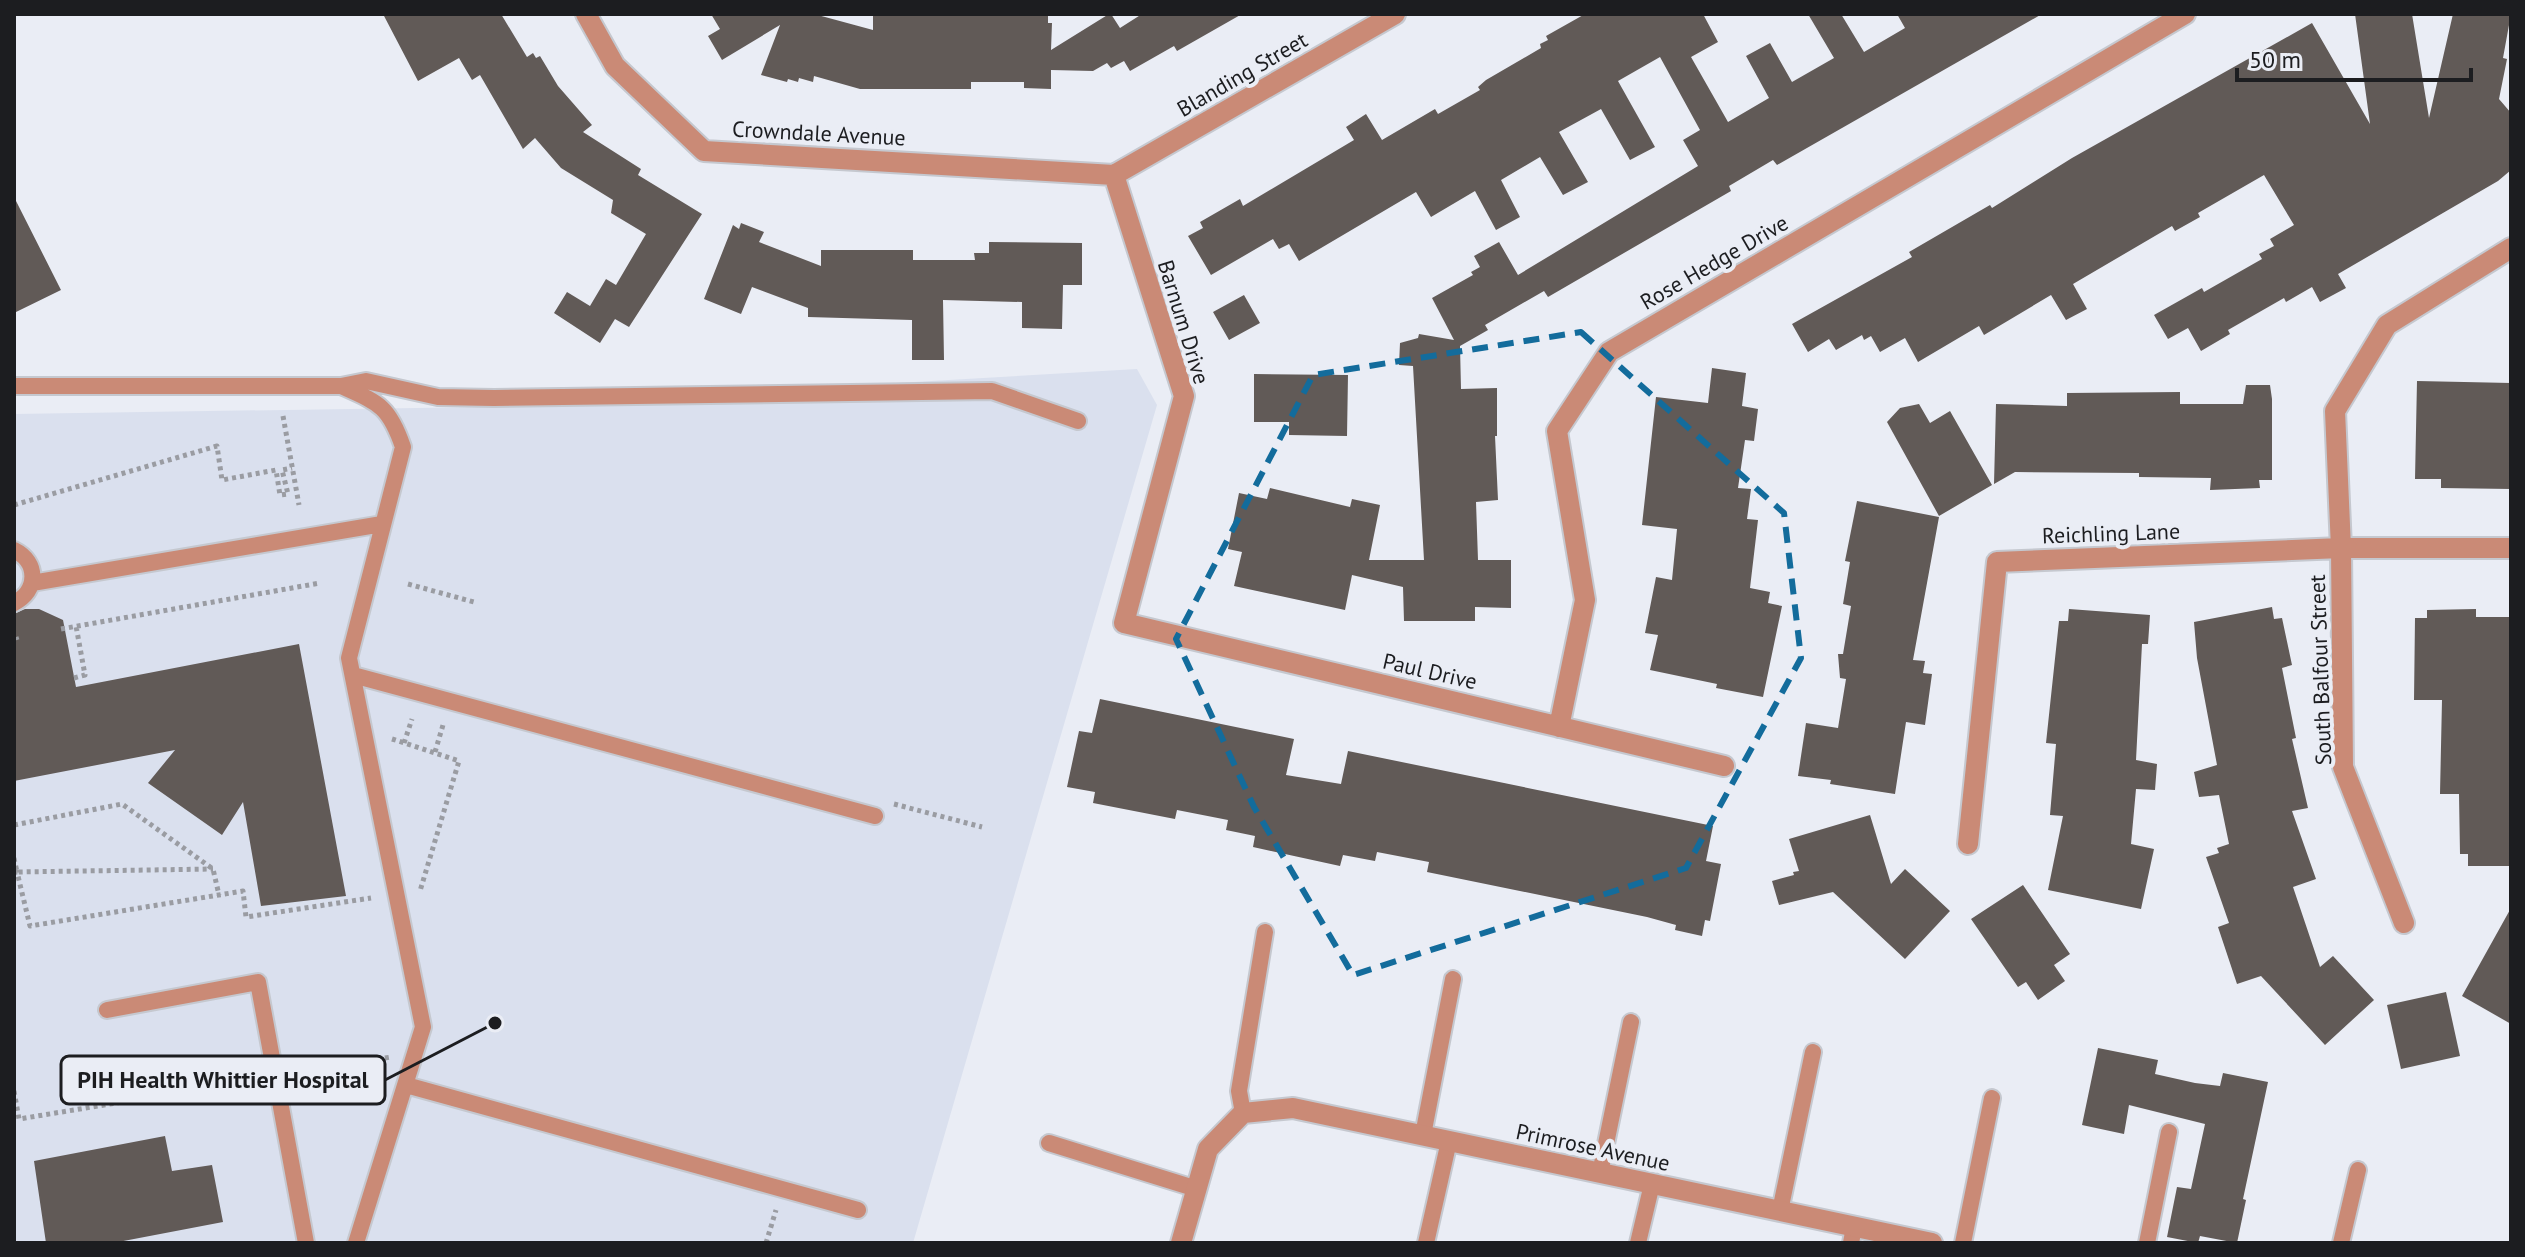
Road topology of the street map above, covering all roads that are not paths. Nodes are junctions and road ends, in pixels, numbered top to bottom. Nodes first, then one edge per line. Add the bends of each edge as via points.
1 (586, 14) edge
2 (1395, 14) edge
3 (2185, 14) edge
4 (1114, 175) junction
5 (2511, 248) edge
6 (14, 386) edge
7 (341, 386) junction
8 (1078, 421) dead end
9 (382, 524) junction
10 (2341, 548) junction
11 (2511, 548) edge
12 (14, 550) edge
13 (32, 583) junction
14 (14, 603) edge
15 (1124, 623) joint
16 (353, 675) junction
17 (1559, 727) junction
18 (1724, 766) dead end
19 (875, 816) dead end
20 (1968, 844) dead end
21 (2404, 923) dead end
22 (1265, 932) dead end
23 (1453, 979) dead end
24 (107, 1010) dead end
25 (1631, 1022) dead end
26 (1813, 1052) dead end
27 (406, 1085) junction
28 (1992, 1098) dead end
29 (1243, 1113) junction
30 (2169, 1132) dead end
31 (1423, 1135) junction
32 (1449, 1141) junction
33 (1049, 1143) dead end
34 (2358, 1170) dead end
35 (1600, 1173) junction
36 (1652, 1184) junction
37 (1197, 1189) junction
38 (858, 1210) dead end
39 (1780, 1211) junction
40 (1852, 1235) edge
41 (306, 1243) edge
42 (356, 1243) edge
43 (1181, 1243) edge
44 (1426, 1243) edge
45 (1638, 1243) edge
46 (1932, 1243) edge
47 (1963, 1243) edge
48 (2147, 1243) edge
49 (2341, 1243) edge

1 - 4 street, Crowndale Avenue via 615,66 704,151
2 - 4 street, Blanding Street
3 - 17 street, Rose Hedge Drive via 1609,352 1557,431 1585,600
4 - 15 street, Barnum Drive via 1184,396
5 - 10 street, South Balfour Street via 2387,325 2335,411
6 - 7 lane
7 - 8 lane via 366,381 438,397 992,391
7 - 9 lane via 379,403 395,423 403,447
9 - 13 lane
9 - 16 lane via 349,658
10 - 11 street, Reichling Lane
10 - 20 street, Reichling Lane via 1997,562
10 - 21 street, South Balfour Street via 2343,767
12 - 13 lane via 27,558
13 - 14 lane
15 - 17 street, Paul Drive
16 - 19 lane
16 - 27 lane via 423,1027
17 - 18 street, Paul Drive
22 - 29 lane via 1239,1091
23 - 31 lane
24 - 41 lane via 258,982
25 - 35 lane
26 - 39 lane
27 - 38 lane
27 - 42 lane
28 - 47 lane
29 - 31 street, Primrose Avenue via 1293,1108
29 - 37 street via 1208,1149
30 - 48 lane
31 - 32 street, Primrose Avenue
32 - 35 street, Primrose Avenue
32 - 44 lane
33 - 37 lane
34 - 49 lane
35 - 36 street, Primrose Avenue
36 - 39 street, Primrose Avenue
36 - 45 lane
37 - 43 street
39 - 40 street, Primrose Avenue
40 - 46 street, Primrose Avenue

